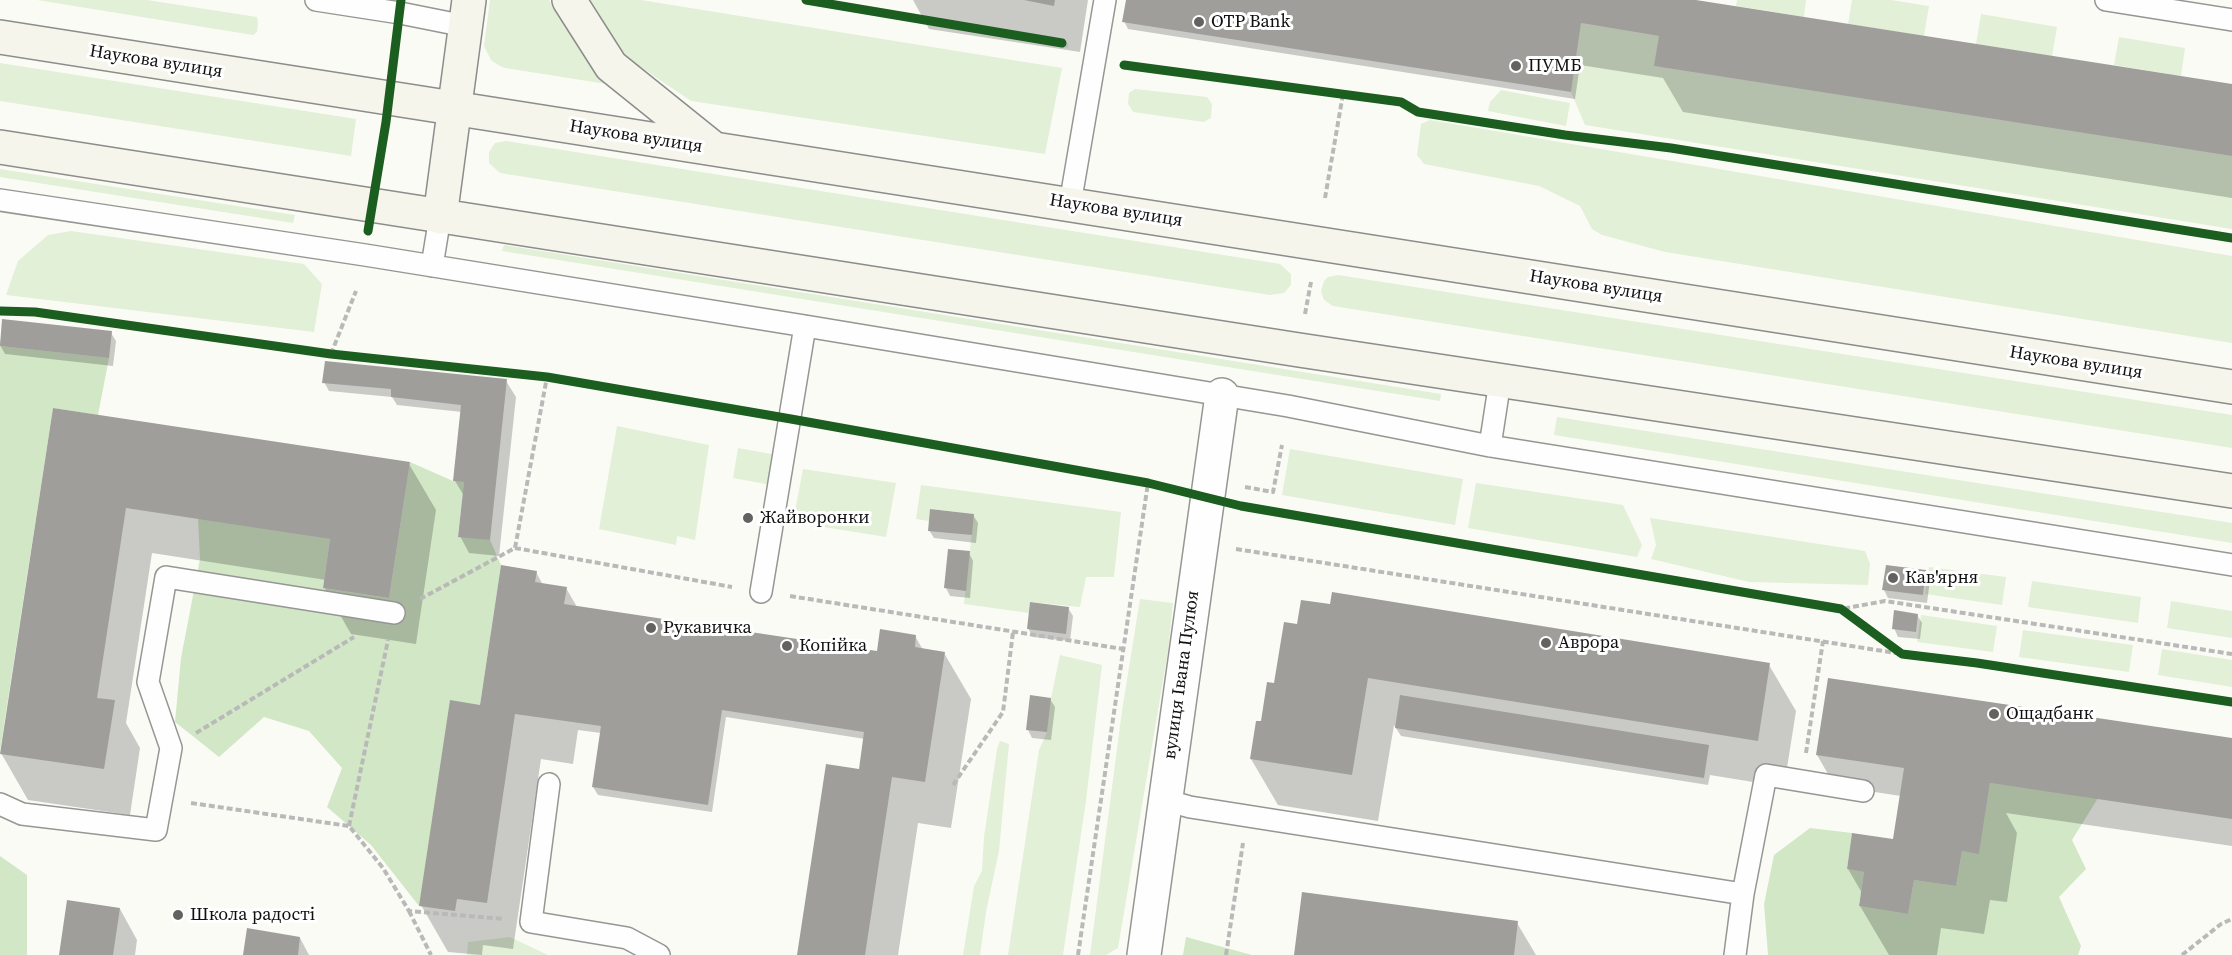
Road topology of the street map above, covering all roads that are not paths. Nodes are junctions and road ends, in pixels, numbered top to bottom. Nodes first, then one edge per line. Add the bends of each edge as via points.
1 (316, 0) edge
2 (569, 0) edge
3 (1105, 0) edge
4 (2106, 0) edge
5 (467, 13) edge
6 (2232, 20) edge
7 (0, 37) edge
8 (455, 108) junction
9 (0, 147) edge
10 (715, 149) junction
11 (0, 200) edge
12 (1070, 204) junction
13 (440, 217) junction
14 (432, 266) junction
15 (805, 326) junction
16 (1500, 381) junction
17 (2232, 387) edge
18 (1222, 395) junction
19 (1490, 446) junction
20 (2232, 491) edge
21 (2232, 565) edge
22 (761, 592) road end
23 (394, 613) road end
24 (549, 784) dead end
25 (1863, 791) dead end
26 (1165, 800) junction
27 (0, 804) edge
28 (1743, 894) junction
29 (659, 955) edge
30 (1144, 955) edge
31 (1735, 955) edge

1 - 5 lane via 400,13
2 - 10 main road via 611,66
3 - 12 lane
4 - 6 lane
5 - 8 main road
7 - 8 main road, Наукова вулиця
8 - 10 main road, Наукова вулиця
8 - 13 main road
9 - 13 main road
10 - 12 main road, Наукова вулиця
11 - 14 lane
12 - 17 main road, Наукова вулиця
13 - 14 lane
13 - 16 main road
14 - 15 lane
15 - 18 lane
15 - 22 lane
16 - 19 lane
16 - 20 main road
18 - 19 lane
18 - 26 street, вулиця Івана Пулюя
19 - 21 lane
23 - 27 lane via 166,577 148,682 171,748 156,830 22,814
24 - 29 lane via 531,922 627,938
25 - 28 lane via 1766,775
26 - 28 lane
26 - 30 street, вулиця Івана Пулюя
28 - 31 lane

